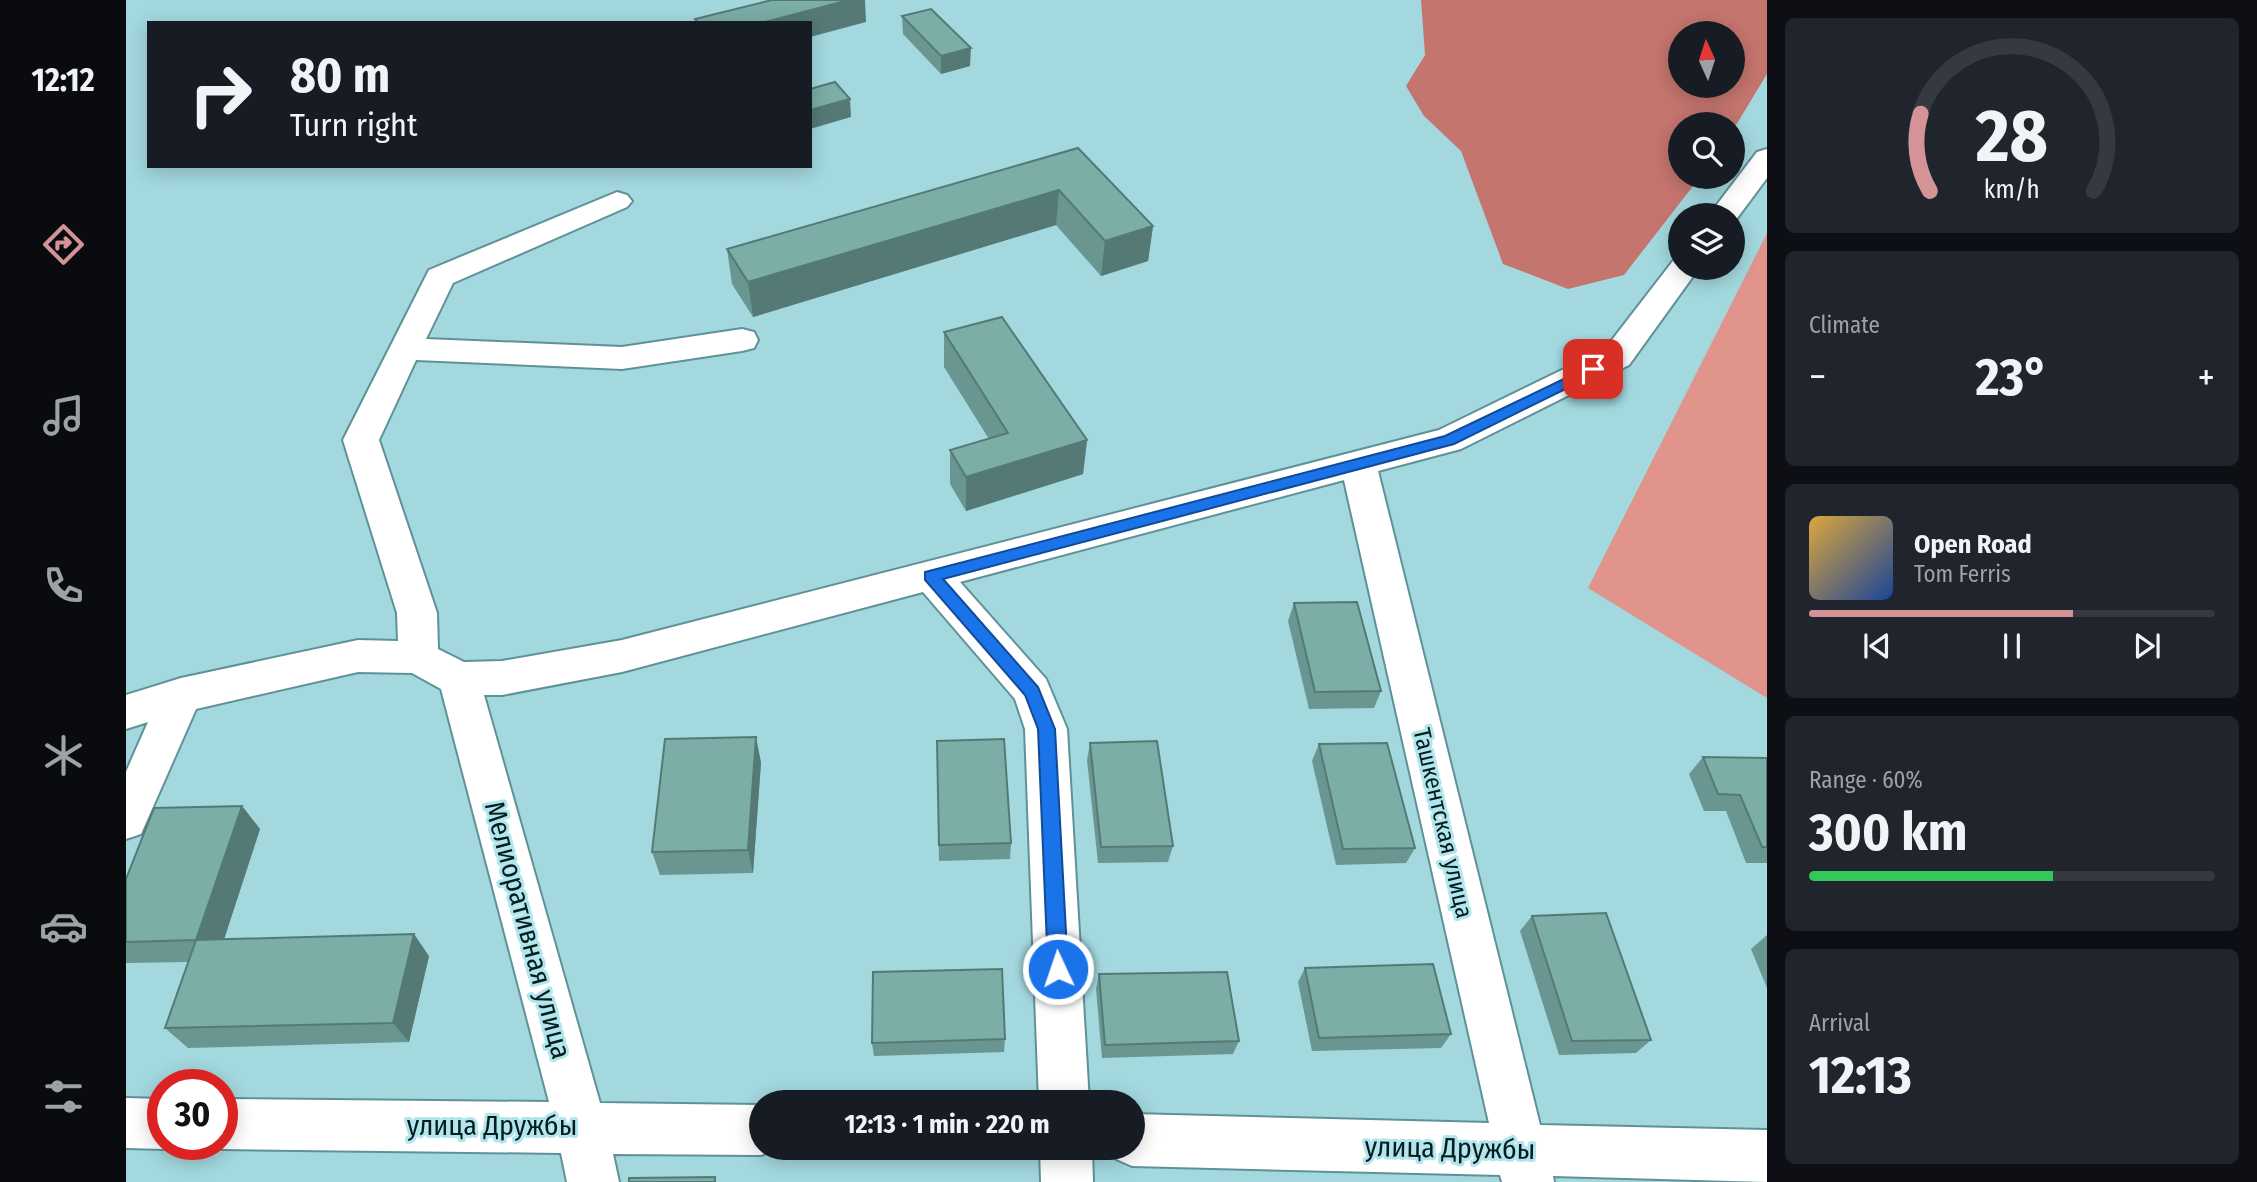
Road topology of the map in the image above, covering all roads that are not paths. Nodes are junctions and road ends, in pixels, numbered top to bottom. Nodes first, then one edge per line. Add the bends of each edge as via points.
1 (1767, 158) edge
2 (617, 201) dead end
3 (1733, 203) edge
4 (1675, 280) edge
5 (742, 340) dead end
6 (406, 349) junction
7 (1358, 464) junction
8 (931, 576) junction
9 (418, 657) junction
10 (459, 680) junction
11 (181, 695) junction
12 (126, 712) edge
13 (126, 820) edge
14 (1063, 1090) edge
15 (126, 1123) edge
16 (147, 1124) edge
17 (238, 1124) edge
18 (581, 1126) junction
19 (749, 1130) edge
20 (1145, 1141) edge
21 (1767, 1156) edge
22 (1066, 1160) edge
23 (1525, 1166) edge
24 (593, 1182) edge
25 (1067, 1182) edge

1 - 3 street
2 - 6 street via 440,277
4 - 7 street via 1616,357 1449,440
5 - 6 street via 622,358
6 - 9 street via 361,440 418,613
7 - 8 street
7 - 23 street, Ташкентская улица
8 - 10 street via 622,656 502,678
8 - 14 street via 1032,691 1046,729
9 - 10 street
9 - 11 street via 358,656
10 - 18 street, Мелиоративная улица
11 - 12 street
11 - 13 street
15 - 16 street
17 - 18 street, улица Дружбы
18 - 19 street, улица Дружбы
18 - 24 street, Мелиоративная улица
20 - 23 street, улица Дружбы
21 - 23 street, улица Дружбы
22 - 25 street

